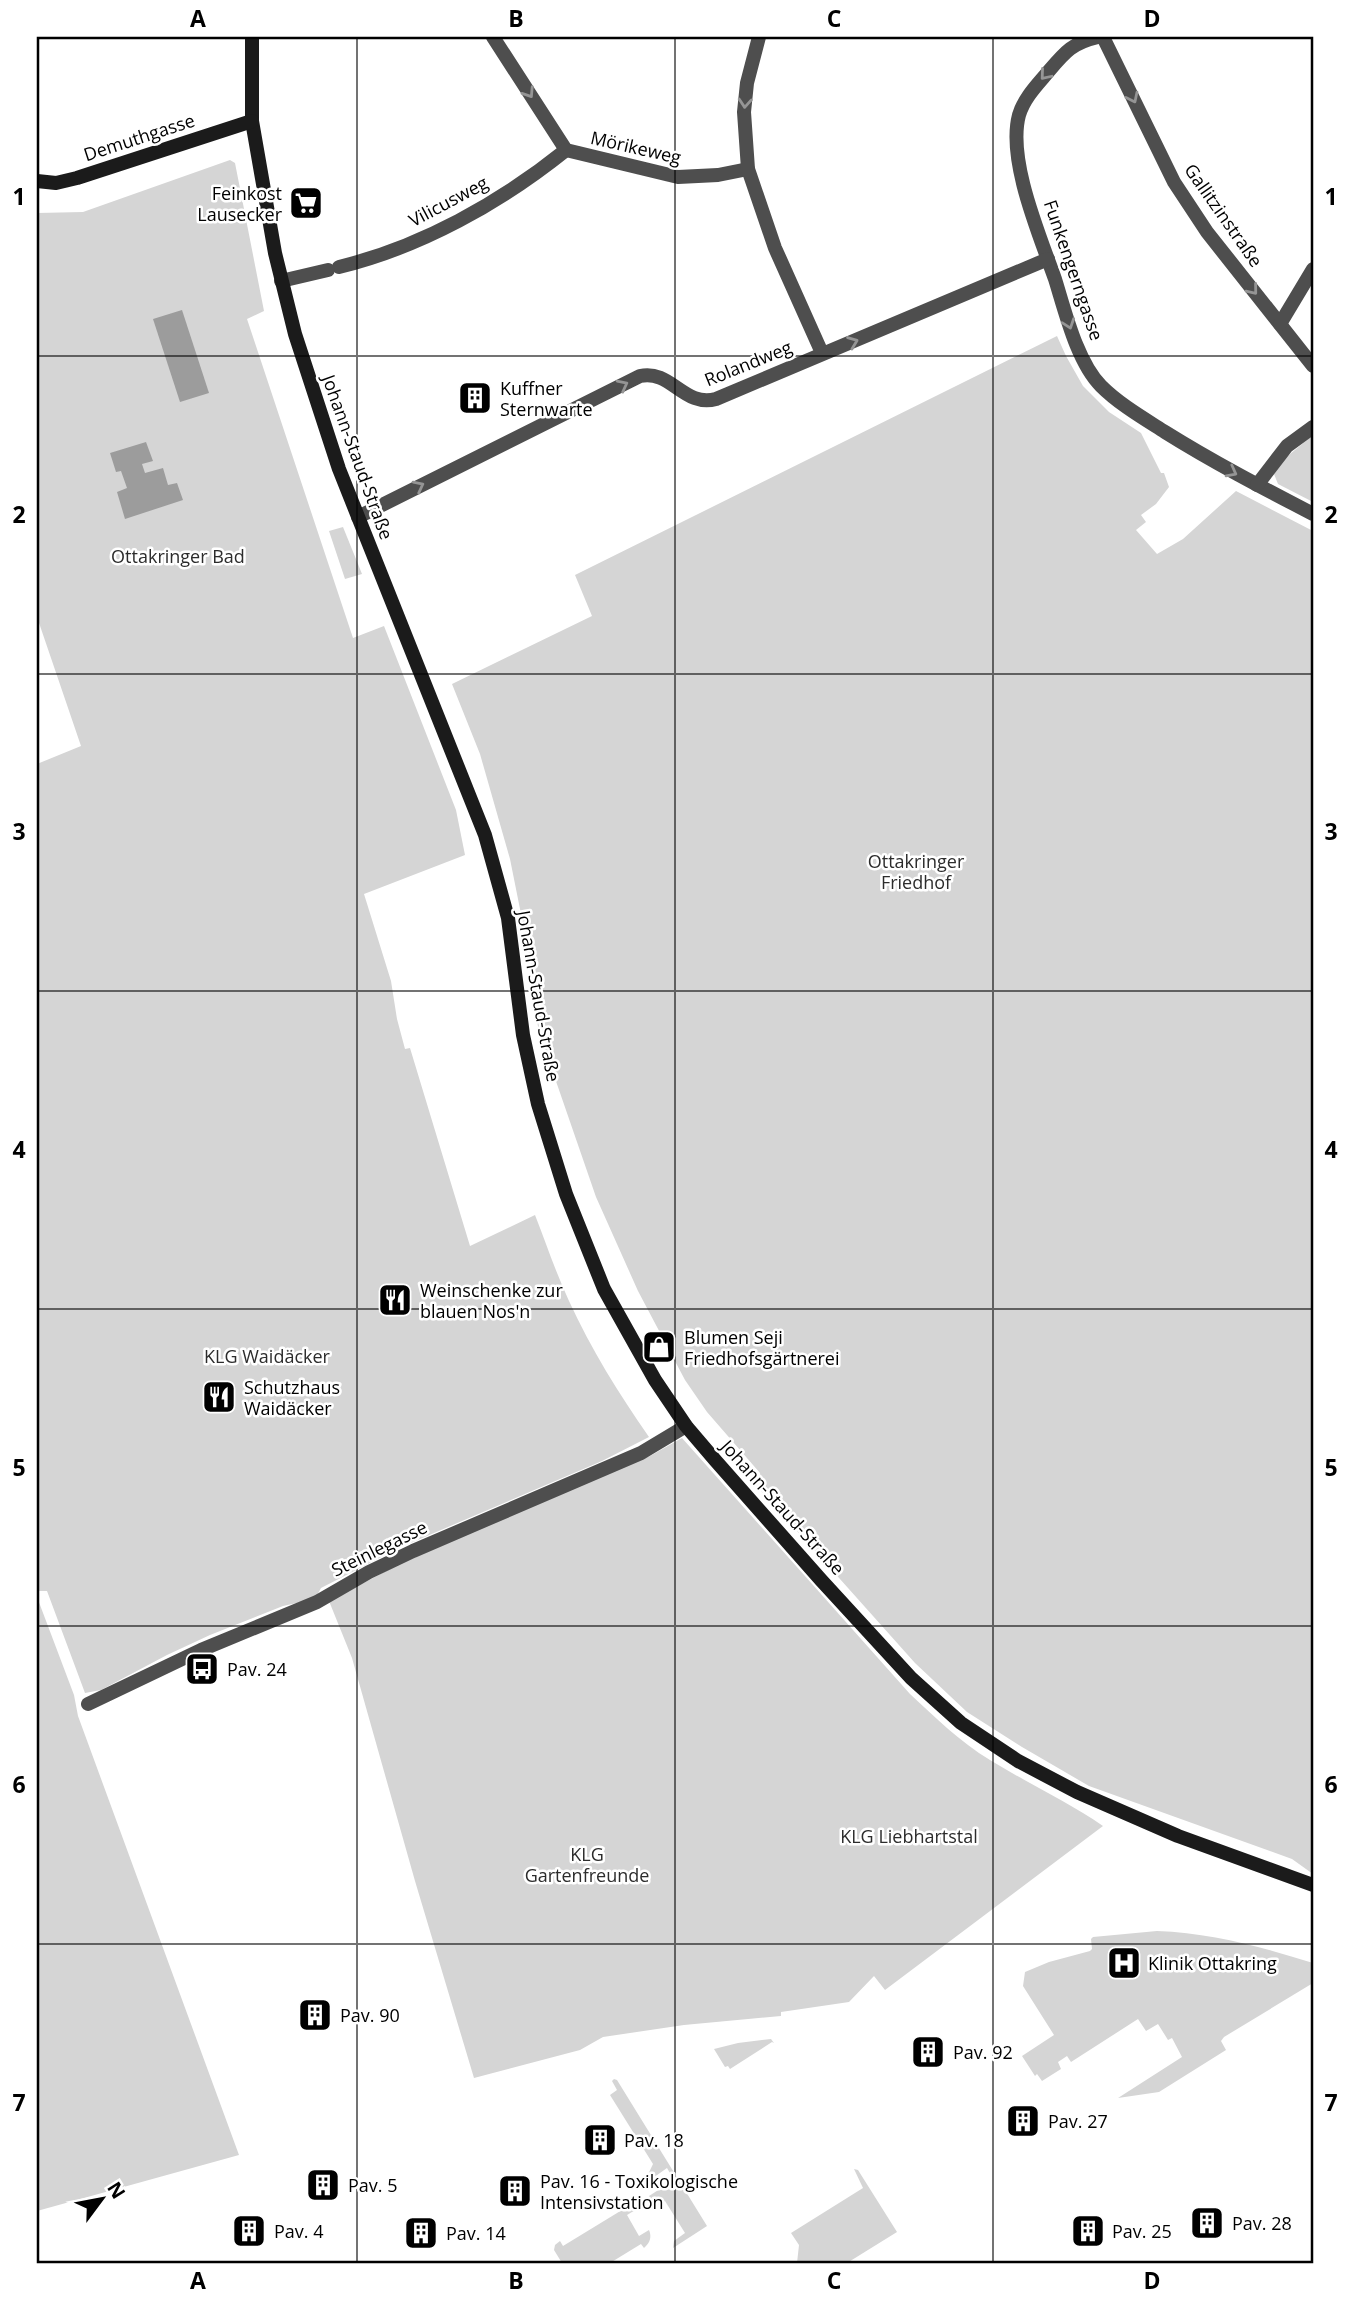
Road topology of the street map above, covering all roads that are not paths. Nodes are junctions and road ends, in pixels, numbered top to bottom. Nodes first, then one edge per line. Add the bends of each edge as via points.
1 (252, 37) edge
2 (493, 37) edge
3 (759, 37) edge
4 (1101, 37) edge
5 (252, 121) junction
6 (566, 150) junction
7 (748, 169) junction
8 (37, 181) edge
9 (1048, 259) junction
10 (1313, 269) edge
11 (281, 281) junction
12 (1280, 324) junction
13 (822, 354) junction
14 (1313, 366) edge
15 (1313, 427) edge
16 (1257, 485) junction
17 (1313, 514) edge
18 (358, 517) junction
19 (687, 1426) junction
20 (88, 1704) dead end
21 (1313, 1885) edge

1 - 5 street, Johann-Staud-Straße
2 -> 6 street, Mörikeweg
3 -> 7 street via 744,112
4 -> 9 street, Funkengerngasse via 1079,41 1063,54 1027,97 1019,115 1016,135 1021,171
4 -> 12 street, Gallitzinstraße via 1174,182
5 - 8 street, Demuthgasse via 77,178
5 - 11 street, Johann-Staud-Straße
6 - 7 street, Mörikeweg via 678,177
6 - 11 street, Vilicusweg via 487,205 435,233 368,260
7 - 13 street via 775,248
13 -> 9 street, Rolandweg
9 -> 16 street, Funkengerngasse via 1073,334 1099,384 1145,419
10 - 12 street
11 - 18 street, Johann-Staud-Straße via 322,421
12 - 14 street, Gallitzinstraße
18 -> 13 street, Rolandweg via 640,376 656,375 692,398 710,401
15 - 16 street via 1287,446
16 - 17 street, Funkengerngasse
18 - 19 street, Johann-Staud-Straße via 485,835 511,936 523,1035 538,1104 566,1194 604,1289 655,1380
19 - 20 street, Steinlegasse via 640,1453 413,1551 317,1602
19 - 21 street, Johann-Staud-Straße via 911,1678 961,1723 1077,1793

